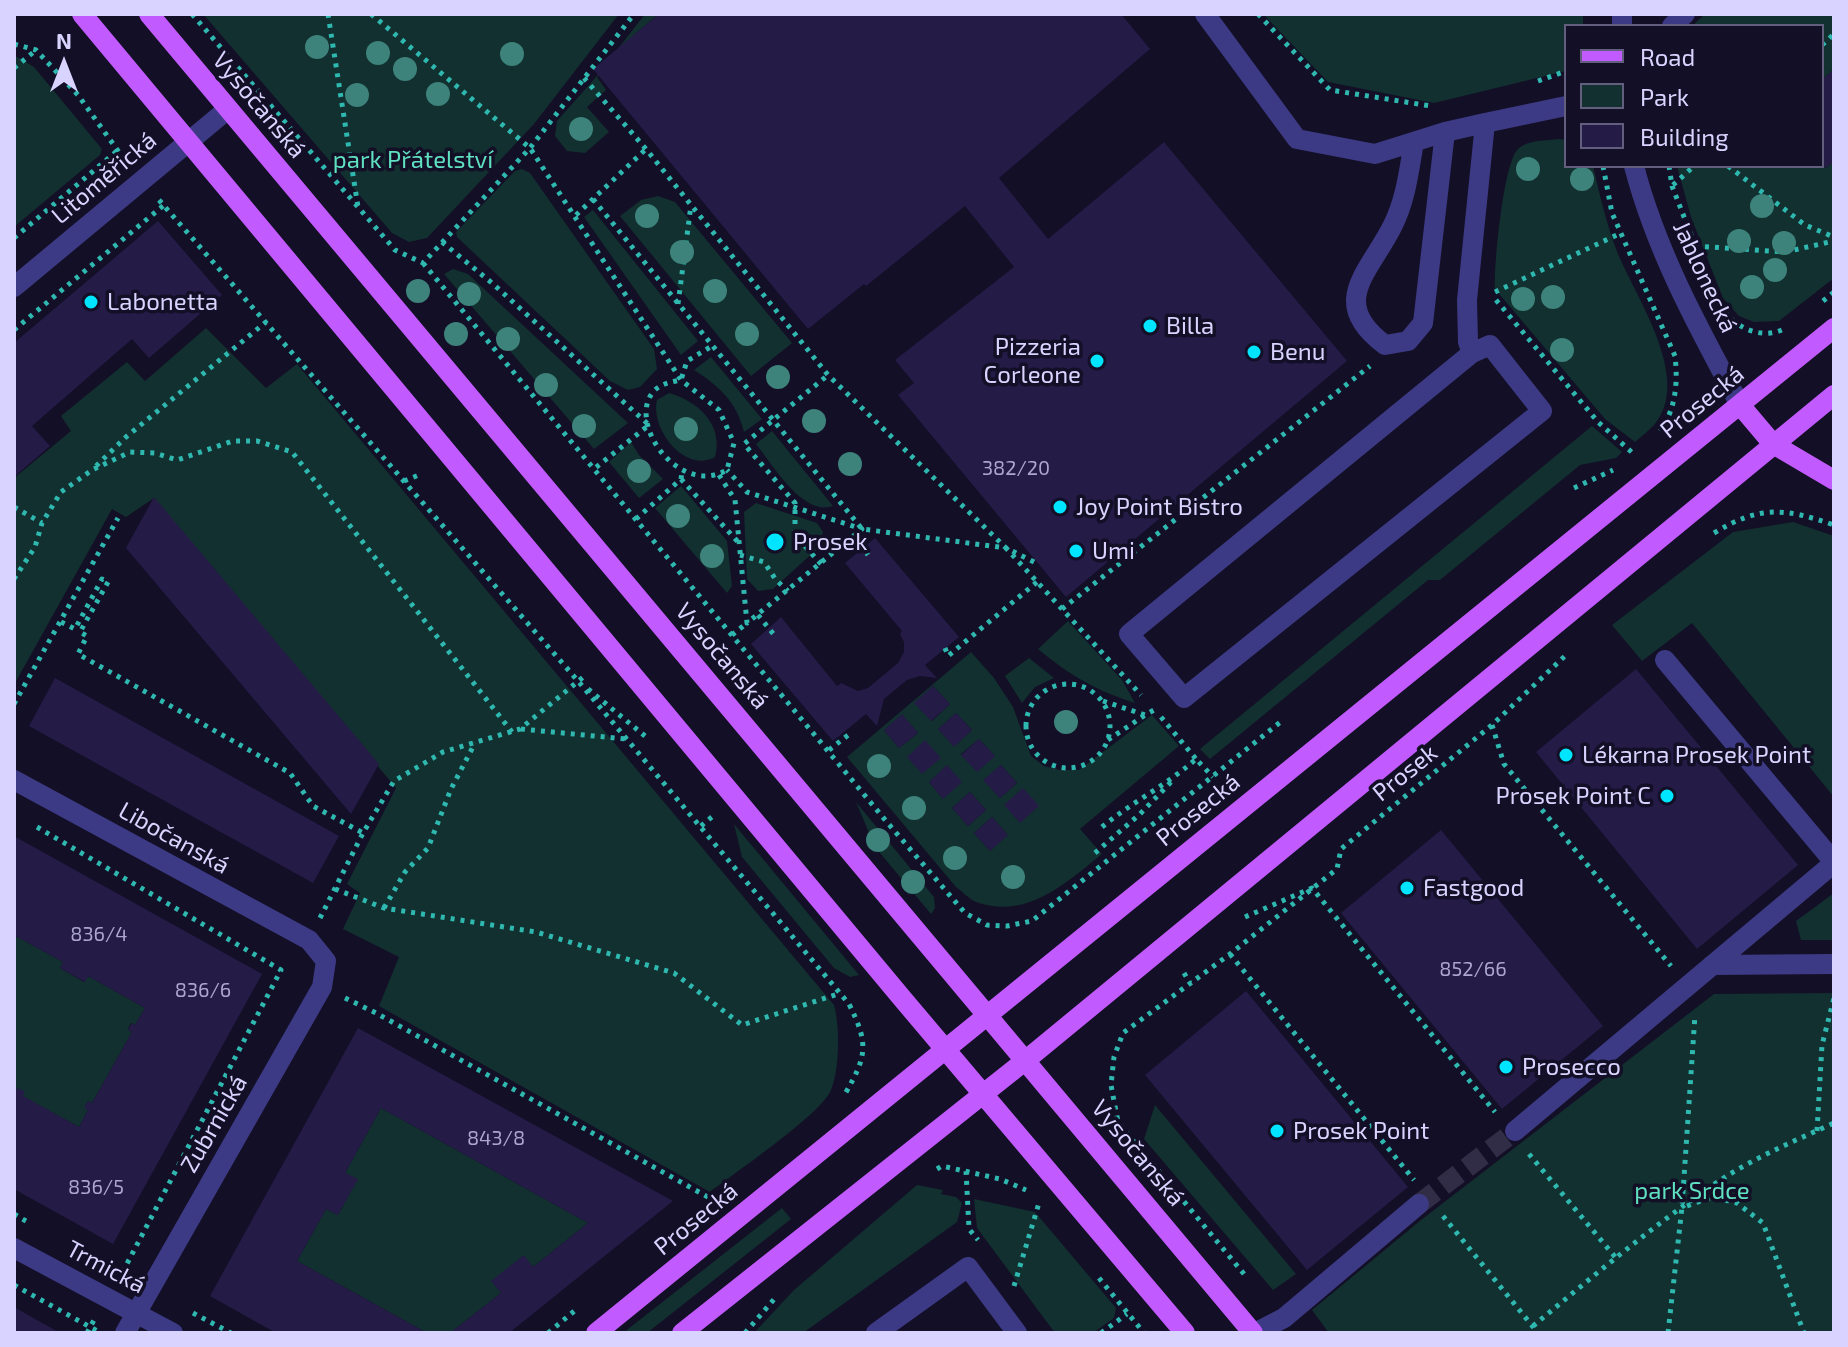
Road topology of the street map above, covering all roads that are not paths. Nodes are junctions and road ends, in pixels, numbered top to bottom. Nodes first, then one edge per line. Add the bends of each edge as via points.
1 (82, 14) edge
2 (149, 14) edge
3 (1205, 14) edge
4 (1564, 106) edge
5 (228, 109) junction
6 (1485, 123) junction
7 (1445, 132) junction
8 (188, 141) junction
9 (1414, 142) junction
10 (1635, 168) edge
11 (14, 287) edge
12 (1834, 328) edge
13 (1472, 353) junction
14 (1834, 395) edge
15 (1740, 405) junction
16 (1773, 444) junction
17 (1834, 480) edge
18 (1665, 660) dead end
19 (14, 780) edge
20 (1834, 863) edge
21 (1834, 964) edge
22 (1712, 965) junction
23 (322, 987) joint
24 (987, 1013) junction
25 (946, 1050) junction
26 (1026, 1060) junction
27 (983, 1094) junction
28 (1512, 1132) tunnel mouth
29 (1420, 1197) tunnel mouth
30 (14, 1248) edge
31 (136, 1312) junction
32 (125, 1333) edge
33 (173, 1333) edge
34 (596, 1333) edge
35 (682, 1333) edge
36 (876, 1333) edge
37 (1017, 1333) edge
38 (1185, 1333) edge
39 (1254, 1333) edge

1 - 8 main road
2 - 5 main road, Vysočanská
3 - 9 street via 1297,139 1375,154
4 - 6 street
5 - 8 street, Litoměřická
5 - 24 main road, Vysočanská
6 - 7 street
6 - 13 street via 1467,300
7 - 9 street
7 - 9 street via 1423,323 1408,341 1385,345 1368,332 1355,311 1358,283 1393,225 1406,190
8 - 11 street, Litoměřická
8 - 25 main road
10 - 15 street, Jablonecká via 1645,208 1696,324
12 - 15 main road, Prosecká
13 - 13 street via 1129,634 1184,698 1542,411 1490,345
14 - 16 main road
15 - 16 main road
15 - 24 main road, Prosecká
16 - 17 main road
16 - 26 main road
18 - 20 street
19 - 23 street, Libočanská via 309,940 326,961
20 - 22 street
21 - 22 street
22 - 28 street
23 - 31 street, Zubrnická
24 - 25 main road, Prosecká
24 - 26 main road, Vysočanská
25 - 27 main road
25 - 34 main road, Prosecká
26 - 27 main road
26 - 39 main road, Vysočanská
27 - 35 main road
27 - 38 main road
29 - 39 street via 1284,1318
30 - 31 street, Trmická
31 - 32 street, Zubrnická
31 - 33 street, Trmická
36 - 37 street via 968,1267

